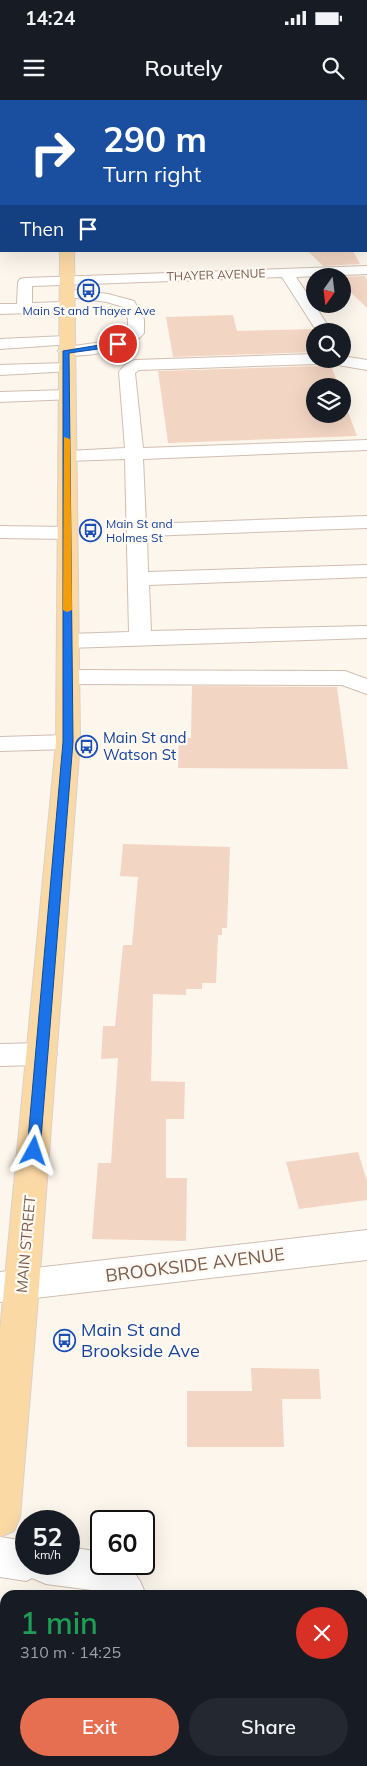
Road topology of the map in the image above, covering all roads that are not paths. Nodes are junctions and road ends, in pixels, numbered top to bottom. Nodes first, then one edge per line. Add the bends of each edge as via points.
1 (67, 252) edge
2 (286, 273) junction
3 (364, 274) edge
4 (66, 294) junction
5 (24, 308) junction
6 (0, 309) edge
7 (318, 323) edge
8 (0, 344) edge
9 (306, 359) edge
10 (351, 362) edge
11 (367, 365) edge
12 (67, 368) junction
13 (0, 370) edge
14 (0, 387) edge
15 (0, 397) edge
16 (367, 445) edge
17 (134, 453) junction
18 (66, 456) junction
19 (367, 522) edge
20 (136, 530) junction
21 (0, 532) edge
22 (67, 533) junction
23 (367, 571) edge
24 (138, 579) junction
25 (367, 632) edge
26 (140, 638) junction
27 (68, 641) junction
28 (68, 677) junction
29 (367, 687) edge
30 (68, 742) junction
31 (0, 744) edge
32 (42, 1054) junction
33 (0, 1055) edge
34 (367, 1245) edge
35 (11, 1286) edge
36 (3, 1467) edge
37 (0, 1517) edge
38 (0, 1557) edge
39 (15, 1559) edge
40 (80, 1569) edge
41 (122, 1590) edge

1 - 4 main road, MAIN STREET
2 - 3 street, THAYER AVENUE
2 - 4 street, THAYER AVENUE
2 - 7 street
4 - 5 street
4 - 5 street via 25,282
4 - 12 main road, MAIN STREET
4 - 12 street via 108,298 130,304 136,320 136,333 130,339
5 - 6 street
8 - 12 street
9 - 17 street via 135,365 127,372
10 - 11 street
12 - 13 street
12 - 14 street
12 - 15 street
12 - 18 main road, MAIN STREET
16 - 17 street
17 - 18 street
17 - 20 street
18 - 22 main road, MAIN STREET
19 - 20 street
20 - 24 street
21 - 22 street
22 - 27 main road, MAIN STREET
23 - 24 street
24 - 26 street
25 - 26 street
26 - 27 street
27 - 28 main road, MAIN STREET
28 - 29 street via 345,678
28 - 30 main road, MAIN STREET
30 - 31 street
30 - 32 main road, MAIN STREET
32 - 33 street
32 - 35 main road, MAIN STREET
34 - 35 street, BROOKSIDE AVENUE
35 - 36 main road, MAIN STREET
36 - 37 main road, MAIN STREET
38 - 39 street
40 - 41 street via 110,1573

